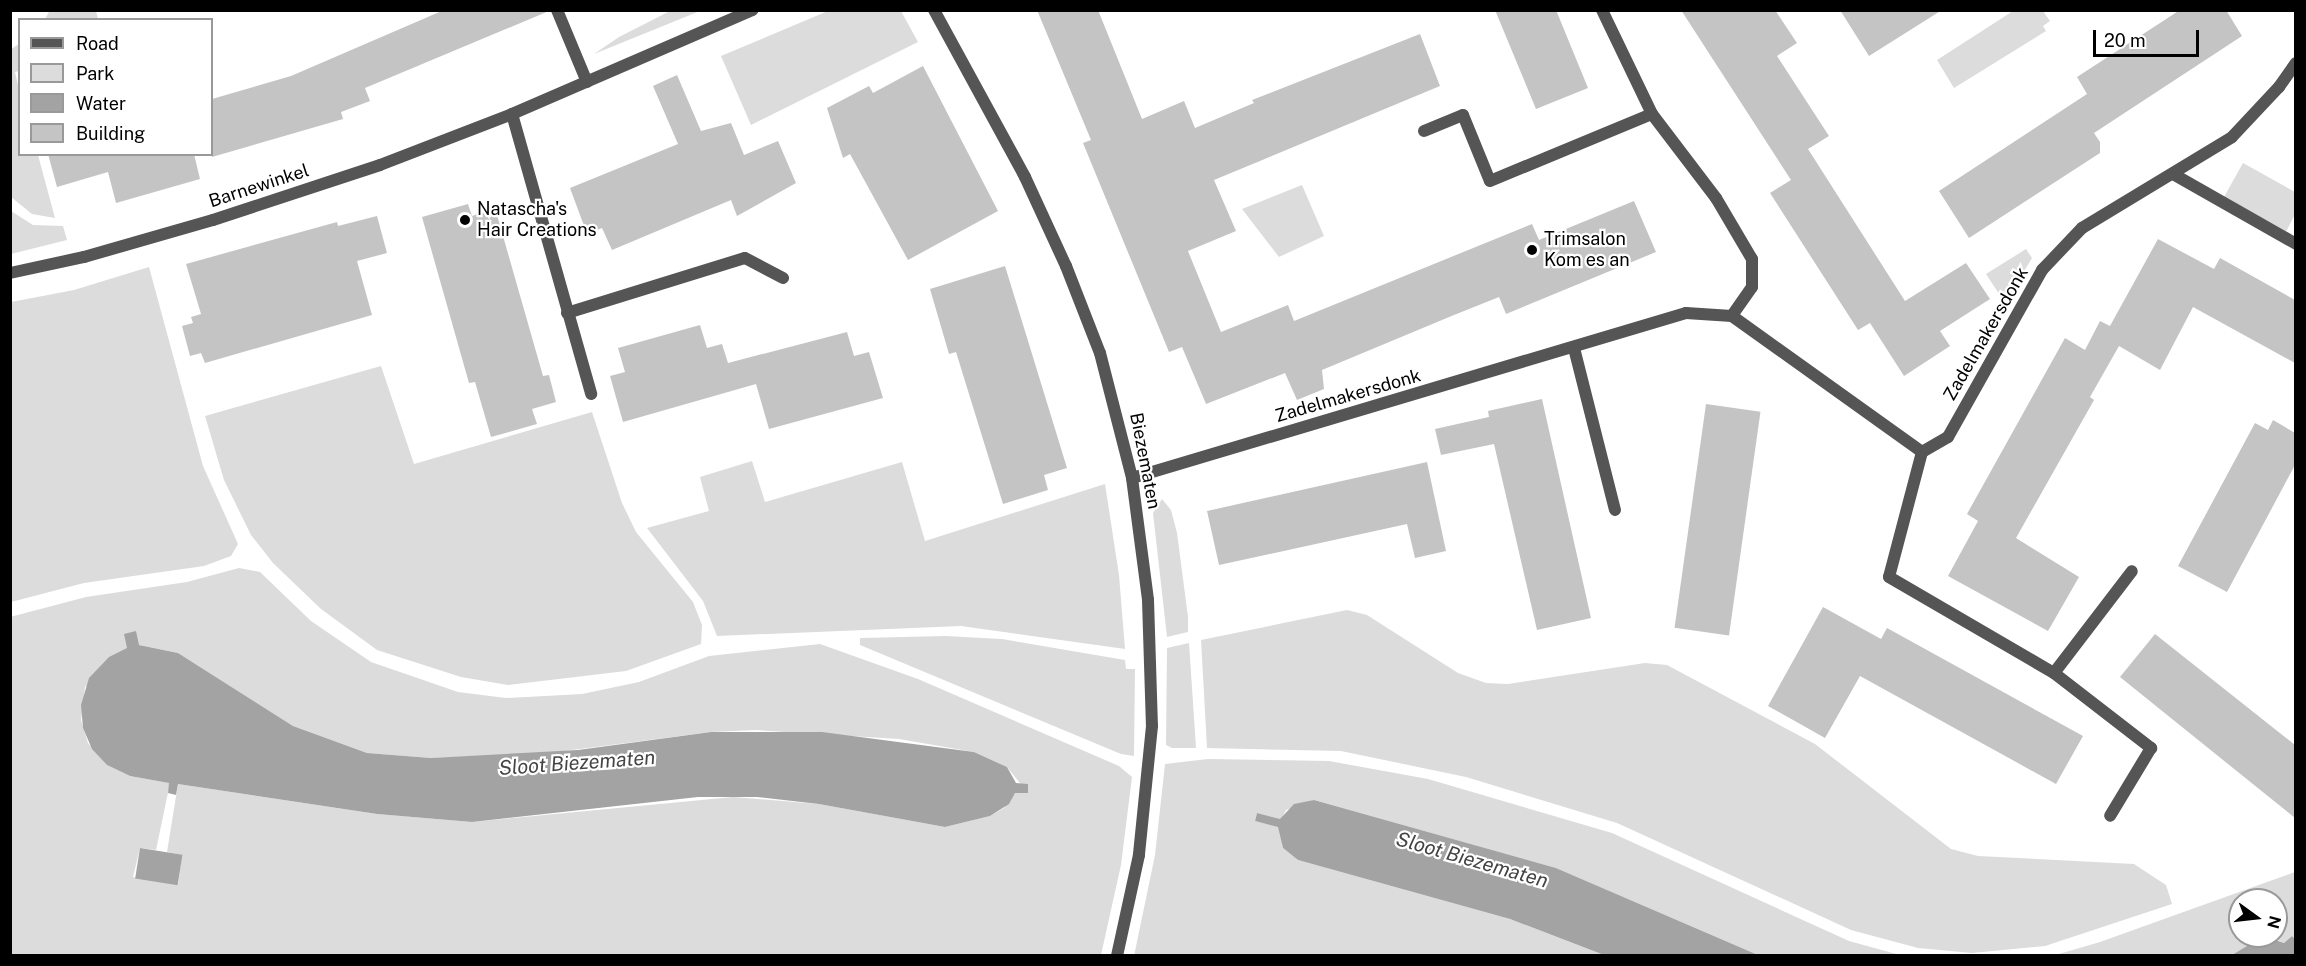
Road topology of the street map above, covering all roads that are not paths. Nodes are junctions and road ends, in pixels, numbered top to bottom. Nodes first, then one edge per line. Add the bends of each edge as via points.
1 (557, 10) edge
2 (752, 10) edge
3 (934, 10) edge
4 (1602, 10) edge
5 (2295, 63) edge
6 (586, 82) junction
7 (512, 114) junction
8 (1652, 114) junction
9 (1424, 131) dead end
10 (2173, 174) junction
11 (2295, 244) edge
12 (10, 273) edge
13 (783, 278) dead end
14 (567, 313) junction
15 (1732, 316) junction
16 (1574, 348) junction
17 (591, 394) dead end
18 (1922, 452) junction
19 (1132, 478) junction
20 (1615, 510) dead end
21 (2132, 571) dead end
22 (2054, 673) junction
23 (2110, 816) dead end
24 (1117, 956) edge

1 - 6 street
2 - 6 street, Barnewinkel
3 - 19 street, Biezematen via 1025,177 1066,266 1100,352
4 - 8 street
5 - 10 street, Zadelmakersdonk via 2279,87 2232,137
6 - 7 street, Barnewinkel
7 - 12 street, Barnewinkel via 380,165 213,220
7 - 14 street
8 - 9 street via 1490,181 1462,116
8 - 15 street via 1716,198 1752,259 1752,287
10 - 11 street
10 - 18 street, Zadelmakersdonk via 2082,228 2042,270 1948,437
13 - 14 street via 745,258
14 - 17 street
15 - 16 street, Zadelmakersdonk via 1686,313
15 - 18 street
16 - 19 street, Zadelmakersdonk
16 - 20 street
18 - 22 street via 1889,577
19 - 24 street, Biezematen via 1148,600 1152,726 1139,855
21 - 22 street
22 - 23 street via 2151,748

